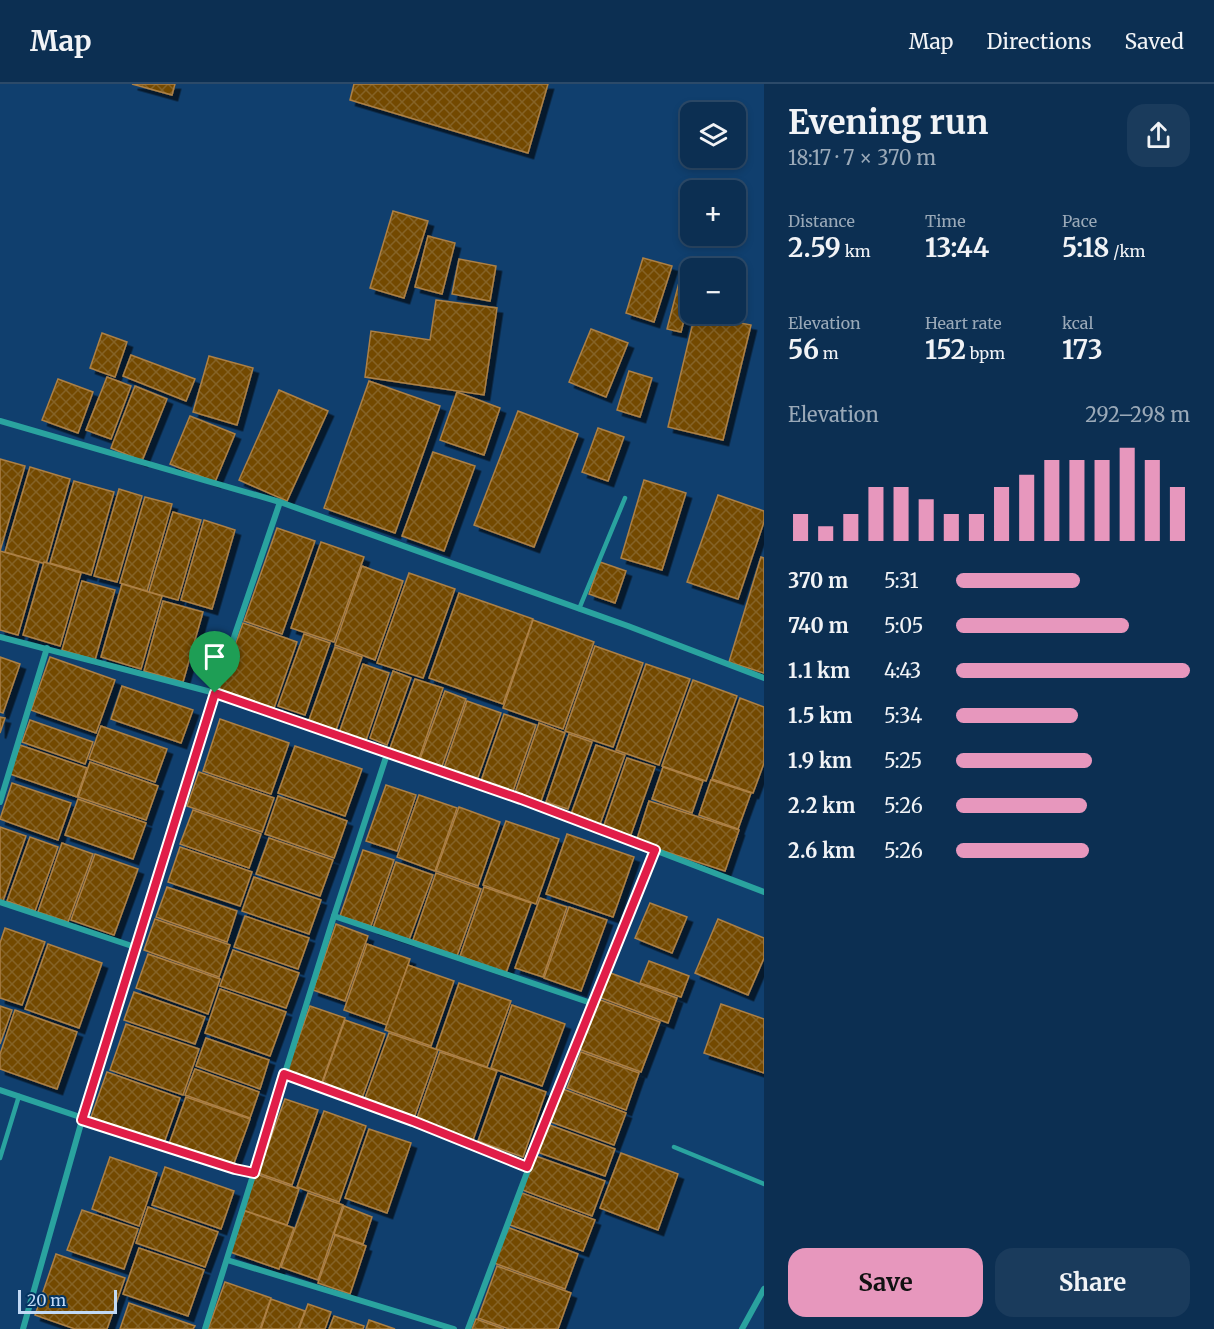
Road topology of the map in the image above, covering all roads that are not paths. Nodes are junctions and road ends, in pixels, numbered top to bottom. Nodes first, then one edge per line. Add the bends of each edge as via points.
1 (0, 421) edge
2 (625, 498) dead end
3 (280, 502) junction
4 (579, 609) junction
5 (0, 637) edge
6 (48, 648) junction
7 (764, 678) edge
8 (215, 693) junction
9 (388, 751) junction
10 (0, 802) edge
11 (655, 850) junction
12 (764, 892) edge
13 (0, 902) edge
14 (334, 916) junction
15 (138, 948) junction
16 (591, 1004) junction
17 (284, 1074) junction
18 (0, 1090) edge
19 (19, 1096) junction
20 (82, 1120) junction
21 (674, 1148) dead end
22 (0, 1158) edge
23 (527, 1167) junction
24 (254, 1173) junction
25 (764, 1184) edge
26 (227, 1260) junction
27 (764, 1289) edge
28 (23, 1329) edge
29 (205, 1329) edge
30 (454, 1329) edge
31 (468, 1329) edge
32 (742, 1329) edge

1 - 3 street
2 - 4 lane
3 - 4 street
3 - 8 street
4 - 7 street
5 - 6 street
6 - 8 street
6 - 10 street
8 - 9 street
8 - 15 street
9 - 11 street
9 - 14 street
11 - 12 street
11 - 16 street
13 - 15 street
14 - 16 street
14 - 17 street
15 - 20 street
16 - 23 street
17 - 23 street
17 - 24 street
18 - 19 street
19 - 20 street
19 - 22 lane
20 - 24 street
20 - 28 street
21 - 25 lane
23 - 31 street
24 - 26 street
26 - 29 street
26 - 30 street
27 - 32 street

